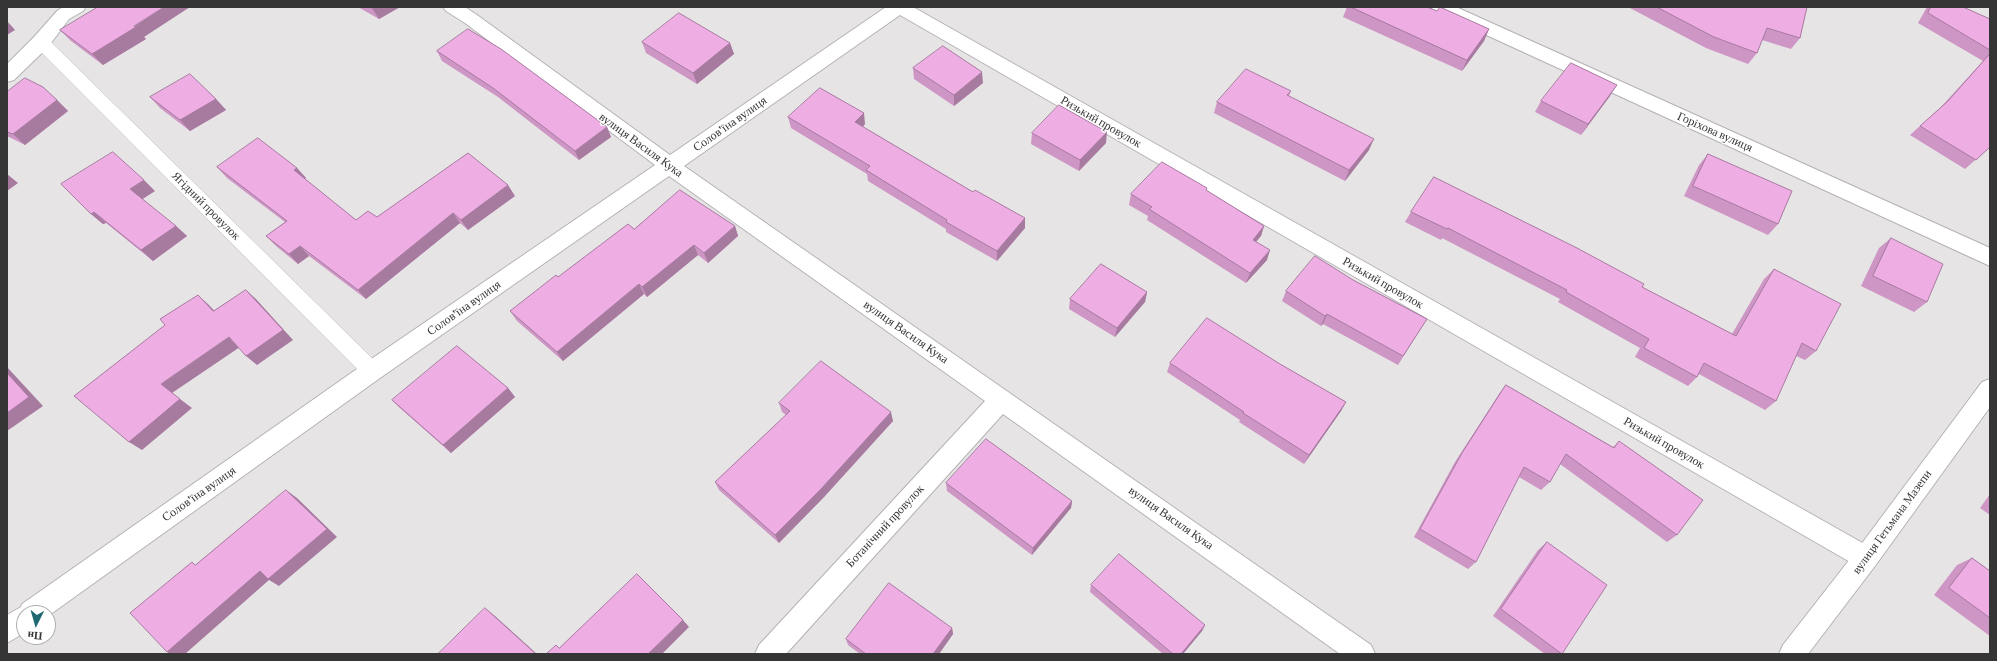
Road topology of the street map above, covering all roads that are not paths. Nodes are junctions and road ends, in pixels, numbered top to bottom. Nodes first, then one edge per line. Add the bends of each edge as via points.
1 (77, 7) edge
2 (452, 7) edge
3 (899, 7) edge
4 (1440, 7) edge
5 (40, 42) junction
6 (7, 75) edge
7 (670, 166) junction
8 (1990, 258) edge
9 (372, 371) junction
10 (1990, 388) edge
11 (1002, 399) junction
12 (1866, 558) junction
13 (42, 605) edge
14 (16, 624) edge
15 (7, 630) edge
16 (768, 654) edge
17 (1362, 654) edge
18 (1792, 654) edge

1 - 5 street via 63,15
2 - 7 street, вулиця Василя Кука
3 - 7 street, Солов'їна вулиця
3 - 12 street, Ризький провулок
4 - 8 street, Горіхова вулиця
5 - 6 street
5 - 9 lane, Ягідний провулок
7 - 9 street, Солов'їна вулиця
7 - 11 street, вулиця Василя Кука
9 - 13 street, Солов'їна вулиця
10 - 12 street, вулиця Гетьмана Мазепи
11 - 16 street, Ботанічний провулок
11 - 17 street, вулиця Василя Кука
12 - 18 street, вулиця Гетьмана Мазепи
14 - 15 street

